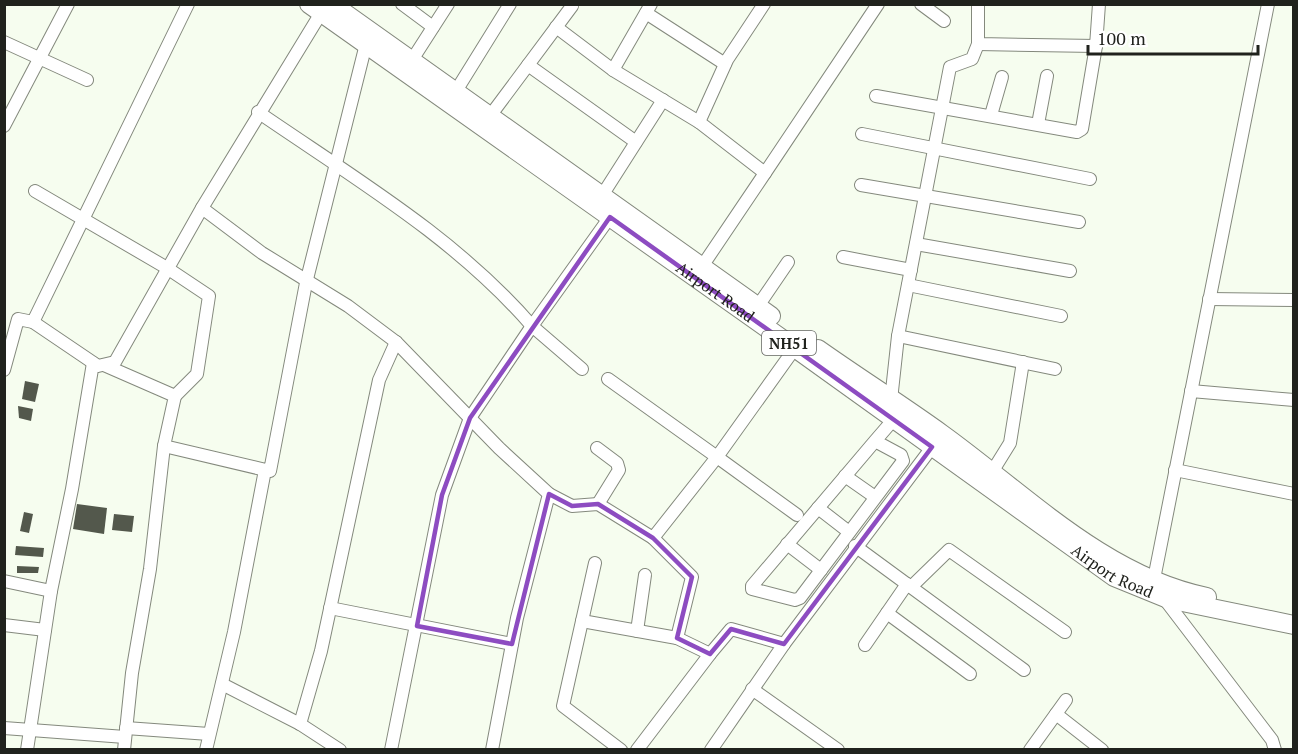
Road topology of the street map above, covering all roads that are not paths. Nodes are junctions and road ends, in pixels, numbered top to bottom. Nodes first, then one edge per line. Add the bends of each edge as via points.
1 (68, 4) edge
2 (188, 4) edge
3 (402, 4) edge
4 (448, 4) edge
5 (510, 4) edge
6 (764, 4) edge
7 (878, 4) edge
8 (921, 4) edge
9 (978, 4) edge
10 (1099, 4) edge
11 (1268, 4) edge
12 (572, 5) edge
13 (320, 7) edge
14 (649, 9) edge
15 (945, 21) dead end
16 (433, 27) junction
17 (556, 27) junction
18 (4, 42) edge
19 (366, 44) junction
20 (978, 44) junction
21 (1096, 45) junction
22 (39, 59) junction
23 (412, 60) junction
24 (725, 64) junction
25 (528, 65) junction
26 (613, 70) junction
27 (1047, 76) dead end
28 (1002, 77) dead end
29 (87, 80) dead end
30 (456, 91) junction
31 (876, 96) dead end
32 (663, 100) junction
33 (943, 106) junction
34 (258, 112) junction
35 (991, 115) junction
36 (490, 116) junction
37 (699, 122) junction
38 (1038, 124) junction
39 (4, 126) edge
40 (861, 134) dead end
41 (636, 142) junction
42 (934, 150) junction
43 (336, 166) junction
44 (765, 173) junction
45 (1090, 179) dead end
46 (861, 185) dead end
47 (35, 191) dead end
48 (603, 194) junction
49 (925, 196) junction
50 (202, 208) junction
51 (610, 217) junction
52 (82, 218) junction
53 (1079, 222) dead end
54 (916, 244) junction
55 (843, 257) dead end
56 (788, 262) dead end
57 (703, 265) junction
58 (167, 268) junction
59 (911, 270) junction
60 (1070, 271) dead end
61 (307, 280) junction
62 (908, 285) junction
63 (1209, 299) junction
64 (1293, 300) edge
65 (758, 306) junction
66 (1061, 316) dead end
67 (33, 322) junction
68 (532, 326) junction
69 (898, 336) junction
70 (396, 342) junction
71 (795, 348) junction
72 (1023, 362) junction
73 (98, 364) junction
74 (582, 369) dead end
75 (1055, 369) dead end
76 (4, 370) edge
77 (608, 379) dead end
78 (1191, 392) junction
79 (175, 396) junction
80 (891, 400) junction
81 (1293, 400) edge
82 (470, 418) junction
83 (894, 419) junction
84 (937, 440) junction
85 (875, 441) junction
86 (164, 446) junction
87 (597, 448) dead end
88 (717, 457) junction
89 (265, 470) junction
90 (1175, 470) junction
91 (992, 472) junction
92 (845, 476) junction
93 (1293, 490) edge
94 (549, 495) junction
95 (875, 497) junction
96 (598, 504) junction
97 (818, 508) junction
98 (797, 515) dead end
99 (849, 532) junction
100 (653, 538) junction
101 (787, 544) junction
102 (855, 546) junction
103 (595, 564) dead end
104 (821, 570) junction
105 (645, 575) dead end
106 (1154, 579) junction
107 (4, 582) edge
108 (909, 586) junction
109 (51, 591) junction
110 (1163, 597) junction
111 (330, 608) junction
112 (887, 613) junction
113 (1293, 614) edge
114 (582, 621) junction
115 (4, 625) edge
116 (417, 626) junction
117 (1293, 626) edge
118 (45, 630) junction
119 (637, 631) junction
120 (1065, 632) dead end
121 (677, 638) junction
122 (512, 644) junction
123 (784, 644) junction
124 (865, 645) dead end
125 (710, 654) junction
126 (1024, 669) dead end
127 (970, 674) dead end
128 (222, 684) junction
129 (752, 689) junction
130 (1066, 700) dead end
131 (1056, 714) junction
132 (300, 724) junction
133 (4, 728) edge
134 (30, 730) junction
135 (209, 734) junction
136 (125, 738) edge
137 (27, 750) edge
138 (206, 750) edge
139 (340, 750) edge
140 (391, 750) edge
141 (492, 750) edge
142 (621, 750) edge
143 (637, 750) edge
144 (711, 750) edge
145 (838, 750) edge
146 (1030, 750) edge
147 (1102, 750) edge
148 (1275, 750) edge

1 - 22 street
2 - 52 street
3 - 16 street
4 - 16 street
5 - 30 street
6 - 24 street
7 - 44 street
8 - 15 street
9 - 20 street
10 - 21 street
11 - 63 street
12 - 17 street
13 - 19 highway, Airport Road / NH51
13 - 23 highway, Airport Road / NH51
13 - 34 street
14 - 24 street
14 - 26 street
16 - 23 street
17 - 25 street
17 - 26 street
18 - 22 street
19 - 43 street
19 - 51 highway, Airport Road / NH51
20 - 21 street
20 - 33 street via 972,59 950,67
21 - 38 street via 1082,129 1071,131
22 - 29 street
22 - 39 street
23 - 30 highway, Airport Road / NH51
24 - 37 street
25 - 36 street
25 - 41 street
26 - 32 street
27 - 38 street
28 - 35 street
30 - 36 highway, Airport Road / NH51
31 - 33 street
32 - 37 street
32 - 41 street
33 - 35 street
33 - 42 street
34 - 43 street
34 - 50 street
35 - 38 street
36 - 48 highway, Airport Road / NH51
37 - 44 street
40 - 42 street
41 - 48 street
42 - 45 street
42 - 49 street
43 - 61 street
43 - 68 street via 450,245 504,294
44 - 57 street
46 - 49 street
47 - 52 street
48 - 57 highway, Airport Road / NH51
49 - 53 street
49 - 54 street
50 - 58 street
50 - 61 street
51 - 68 street
51 - 71 highway, Airport Road / NH51
52 - 58 street
52 - 67 street
54 - 59 street
54 - 60 street
55 - 59 street
56 - 65 street
57 - 65 highway, Airport Road / NH51
58 - 73 street via 116,362
58 - 79 street via 209,296 197,374
59 - 62 street
61 - 70 street
61 - 89 street via 270,471
62 - 66 street
62 - 69 street
63 - 64 street
63 - 78 street
65 - 80 highway, Airport Road / NH51
67 - 73 street
67 - 76 street via 18,319
68 - 74 street
68 - 82 street
69 - 72 street
69 - 80 street
70 - 82 street
70 - 111 street via 379,380
71 - 83 highway, Airport Road / NH51
71 - 88 street
72 - 75 street
72 - 91 street via 1010,443
73 - 79 street
73 - 109 street
77 - 88 street
78 - 81 street
78 - 90 street
79 - 86 street
80 - 84 highway, Airport Road / NH51
82 - 94 street
82 - 116 street via 442,495
83 - 84 highway, Airport Road / NH51
83 - 85 street
84 - 91 highway, Airport Road / NH51
84 - 102 street
84 - 110 highway, Airport Road / NH51 via 1114,577
85 - 92 street
85 - 95 street via 903,459
86 - 89 street
86 - 136 street
87 - 96 street via 617,463 619,470
88 - 98 street
88 - 100 street
89 - 128 street
90 - 93 street
90 - 106 street
91 - 106 highway, Airport Road / NH51 via 1064,527 1122,565
92 - 95 street
92 - 97 street
94 - 96 street via 572,506
94 - 122 street
95 - 99 street
96 - 100 street
97 - 99 street
97 - 101 street
99 - 104 street
100 - 121 street via 692,577
101 - 104 street
101 - 104 street via 752,589 798,600
102 - 108 street
102 - 123 street
103 - 114 street
105 - 119 street
106 - 110 street
106 - 113 highway, Airport Road / NH51 via 1202,596
107 - 109 street
108 - 112 street
108 - 120 street via 948,550
108 - 126 street
109 - 118 street
110 - 117 highway, Airport Road / NH51
110 - 148 street via 1272,740
111 - 116 street
111 - 132 street
112 - 124 street
112 - 127 street
114 - 119 street
114 - 142 street via 563,706
115 - 118 street
116 - 122 street
116 - 140 street
118 - 134 street
119 - 121 street
121 - 125 street
122 - 141 street
123 - 125 street via 731,629
123 - 129 street
125 - 143 street
128 - 132 street
128 - 135 street
129 - 144 street
129 - 145 street
130 - 131 street
131 - 146 street
131 - 147 street
132 - 139 street
133 - 134 street
134 - 136 street
134 - 137 street
135 - 136 street
135 - 138 street

